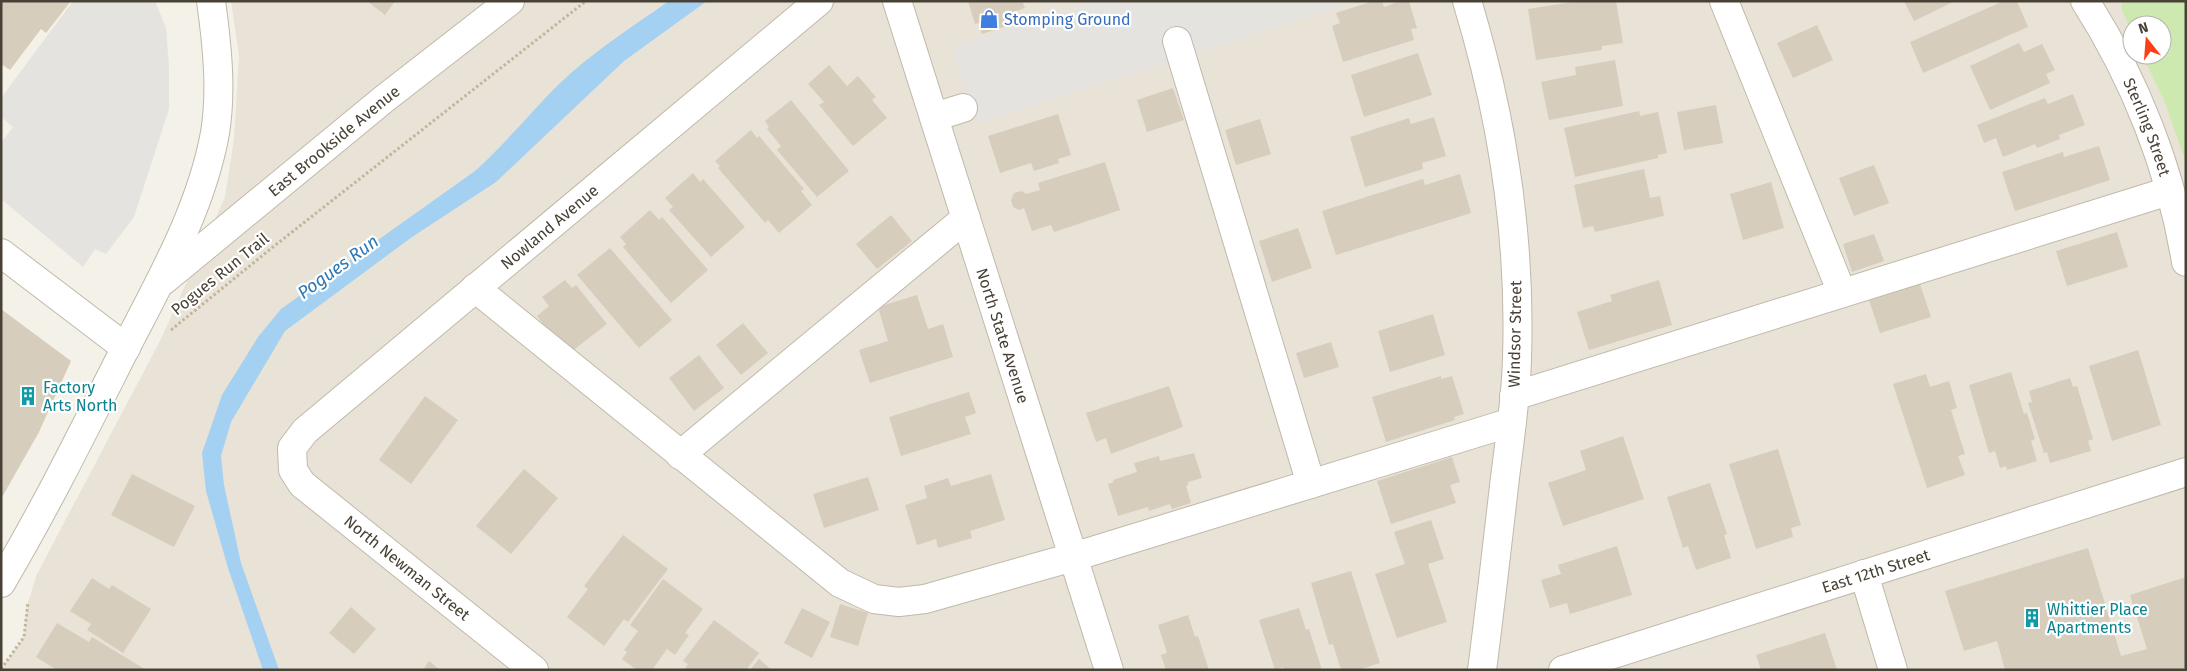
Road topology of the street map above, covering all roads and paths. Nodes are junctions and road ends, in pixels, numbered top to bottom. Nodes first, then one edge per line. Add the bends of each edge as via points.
1 (211, 1) edge
2 (510, 1) edge
3 (586, 1) edge
4 (819, 1) edge
5 (897, 1) edge
6 (1467, 1) edge
7 (1724, 1) edge
8 (2085, 1) edge
9 (1177, 40) dead end
10 (963, 108) dead end
11 (934, 117) junction
12 (2169, 191) junction
13 (966, 218) junction
14 (1, 253) edge
15 (2186, 262) edge
16 (160, 284) junction
17 (475, 288) junction
18 (1842, 293) junction
19 (168, 333) dead end
20 (126, 348) junction
21 (1513, 409) junction
22 (680, 455) junction
23 (291, 460) joint
24 (2186, 472) edge
25 (1312, 484) junction
26 (1073, 557) junction
27 (1864, 574) junction
28 (1, 584) edge
29 (29, 598) dead end
30 (1599, 664) edge
31 (1, 669) edge
32 (534, 670) edge
33 (1109, 670) edge
34 (1482, 670) edge
35 (1563, 670) edge
36 (1893, 670) edge

1 - 16 street, East Brookside Avenue via 218,91 215,133 196,202
2 - 16 street, East Brookside Avenue via 384,99
3 - 19 path, Pogues Run Trail via 273,246
4 - 17 street, Nowland Avenue
5 - 11 street, North State Avenue
6 - 21 street, Windsor Street via 1495,112 1511,220 1517,329
7 - 18 street
8 - 12 street, Sterling Street via 2128,78 2159,156
9 - 25 street
10 - 11 street
11 - 13 street, North State Avenue
12 - 15 street, Sterling Street
12 - 18 street
13 - 22 street
13 - 26 street, North State Avenue
14 - 20 street
16 - 20 street, East Brookside Avenue
17 - 22 street
17 - 23 street, Nowland Avenue via 305,431 292,448
18 - 21 street
20 - 28 street, East Brookside Avenue via 33,529
21 - 25 street
21 - 34 street, Windsor Street
22 - 26 street via 840,583 874,599 899,602 925,599
23 - 32 street, North Newman Street via 296,478 302,484
24 - 27 street, East 12th Street
25 - 26 street
26 - 33 street, North State Avenue
27 - 30 street, East 12th Street
27 - 36 street
29 - 31 path via 24,637
30 - 35 street, East 12th Street

